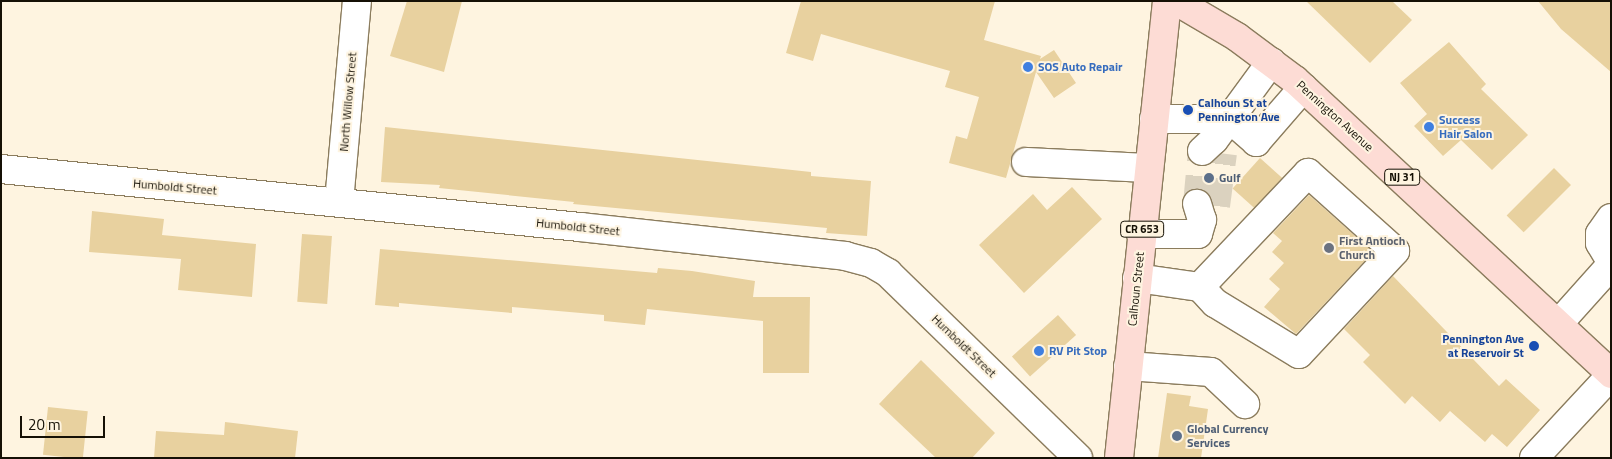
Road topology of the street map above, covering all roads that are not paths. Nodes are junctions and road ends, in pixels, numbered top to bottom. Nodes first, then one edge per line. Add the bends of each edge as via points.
1 (1167, 1) edge
2 (1176, 1) edge
3 (351, 3) edge
4 (1271, 62) junction
5 (1303, 88) junction
6 (1154, 119) junction
7 (1217, 141) junction
8 (1026, 162) dead end
9 (1148, 168) junction
10 (1, 169) edge
11 (339, 202) junction
12 (1205, 210) tunnel mouth
13 (1611, 218) edge
14 (1141, 234) junction
15 (1611, 261) edge
16 (1611, 265) edge
17 (1137, 278) junction
18 (1200, 287) junction
19 (1559, 323) junction
20 (1128, 366) junction
21 (1611, 375) edge
22 (1244, 404) dead end
23 (1078, 458) edge
24 (1119, 458) edge
25 (1534, 458) edge

1 - 6 main road, Calhoun Street / CR 653
2 - 4 main road, Pennington Avenue / NJ 31 via 1237,37
3 - 11 street, North Willow Street
4 - 5 main road, Pennington Avenue / NJ 31
4 - 7 street
5 - 7 street via 1256,142
5 - 19 main road, Pennington Avenue / NJ 31
6 - 7 street
6 - 9 main road, Calhoun Street / CR 653
8 - 9 street
9 - 14 main road, Calhoun Street / CR 653
10 - 11 street, Humboldt Street
11 - 23 street, Humboldt Street via 825,254 871,263 888,273
12 - 14 street via 1198,234
13 - 15 street via 1600,234 1600,243
14 - 17 main road, Calhoun Street / CR 653
16 - 19 street
17 - 18 street
17 - 20 main road, Calhoun Street / CR 653
18 - 18 street via 1214,303 1299,354 1395,251 1308,173
19 - 21 main road, Pennington Avenue / NJ 31
20 - 22 street via 1211,372
20 - 24 main road, Calhoun Street / CR 653
21 - 25 street

